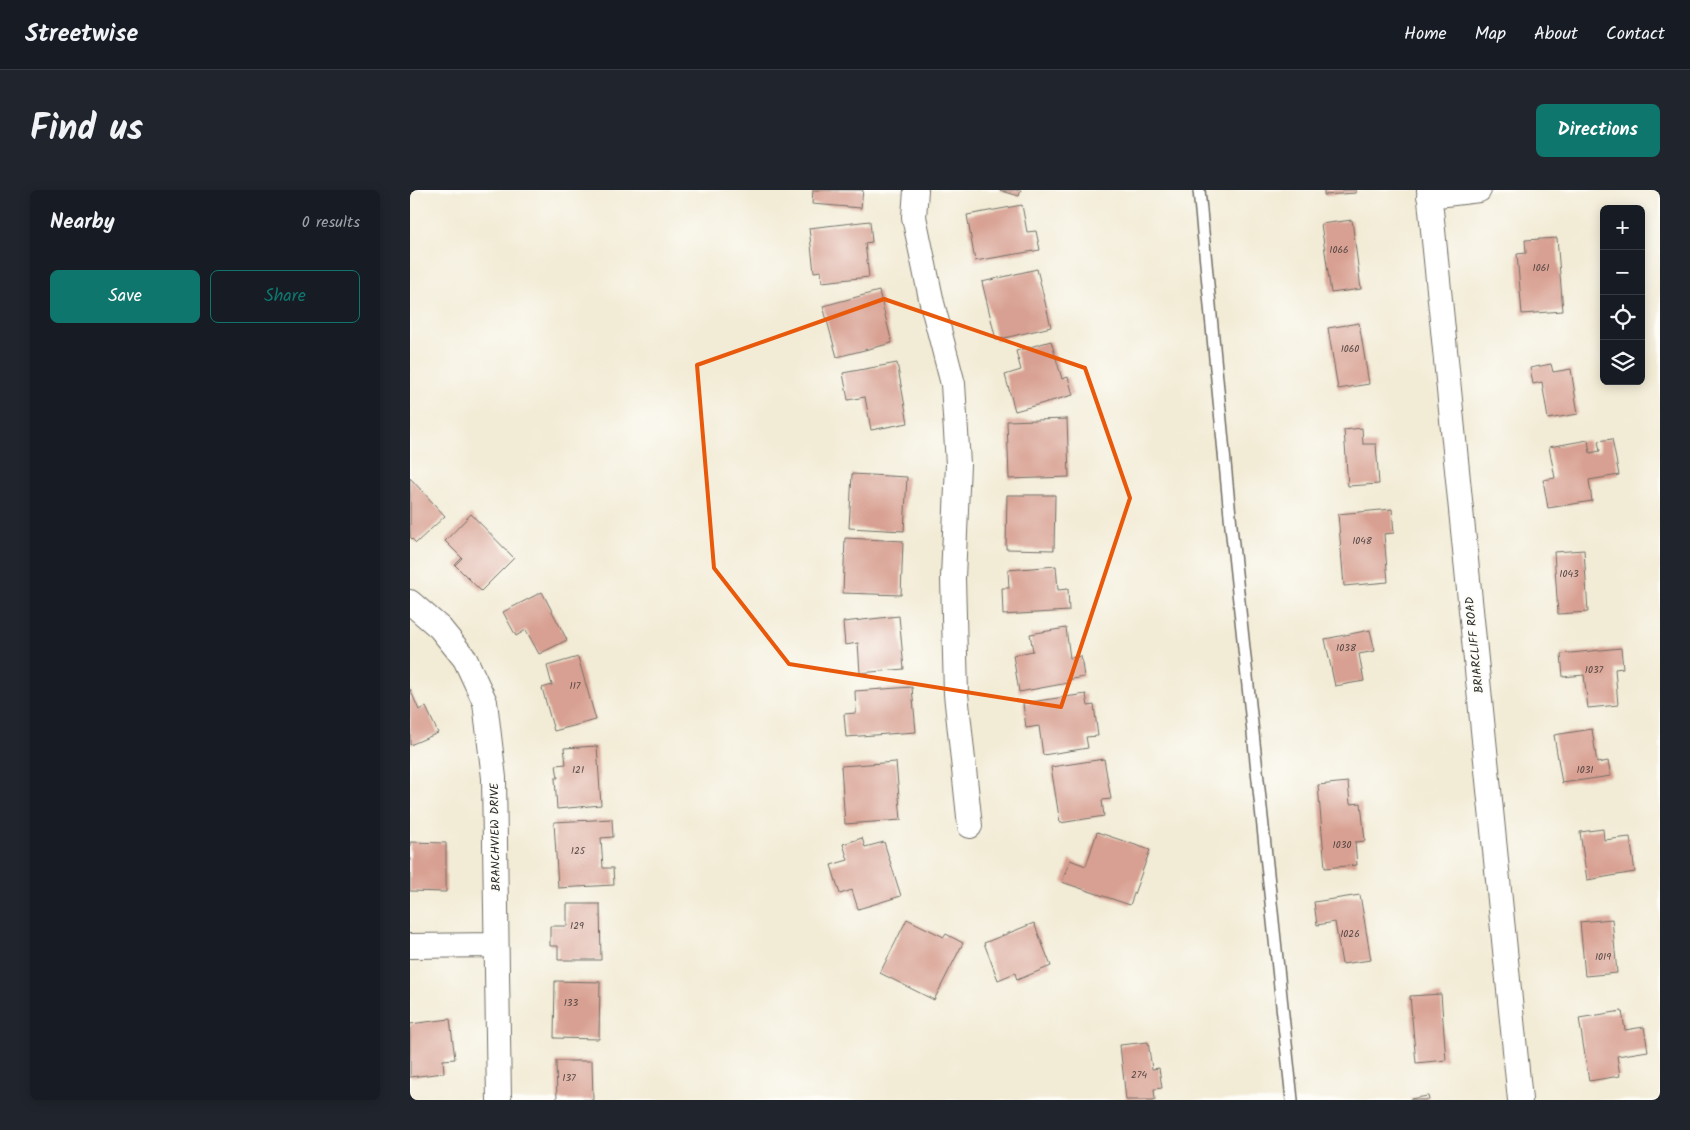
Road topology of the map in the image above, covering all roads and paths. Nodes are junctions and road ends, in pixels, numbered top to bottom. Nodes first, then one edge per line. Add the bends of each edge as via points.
1 (916, 190) edge
2 (1199, 190) edge
3 (1479, 190) edge
4 (1429, 193) edge
5 (410, 602) edge
6 (970, 826) dead end
7 (496, 945) junction
8 (410, 946) edge
9 (499, 1100) edge
10 (1292, 1100) edge
11 (1520, 1100) edge

1 - 6 street via 914,217 953,384 958,464 953,578 956,694
2 - 10 lane
3 - 4 street
4 - 11 street, BRIARCLIFF ROAD
5 - 7 street, BRANCHVIEW DRIVE via 440,628 465,659 485,702 494,778
7 - 8 street
7 - 9 street, BRANCHVIEW DRIVE

